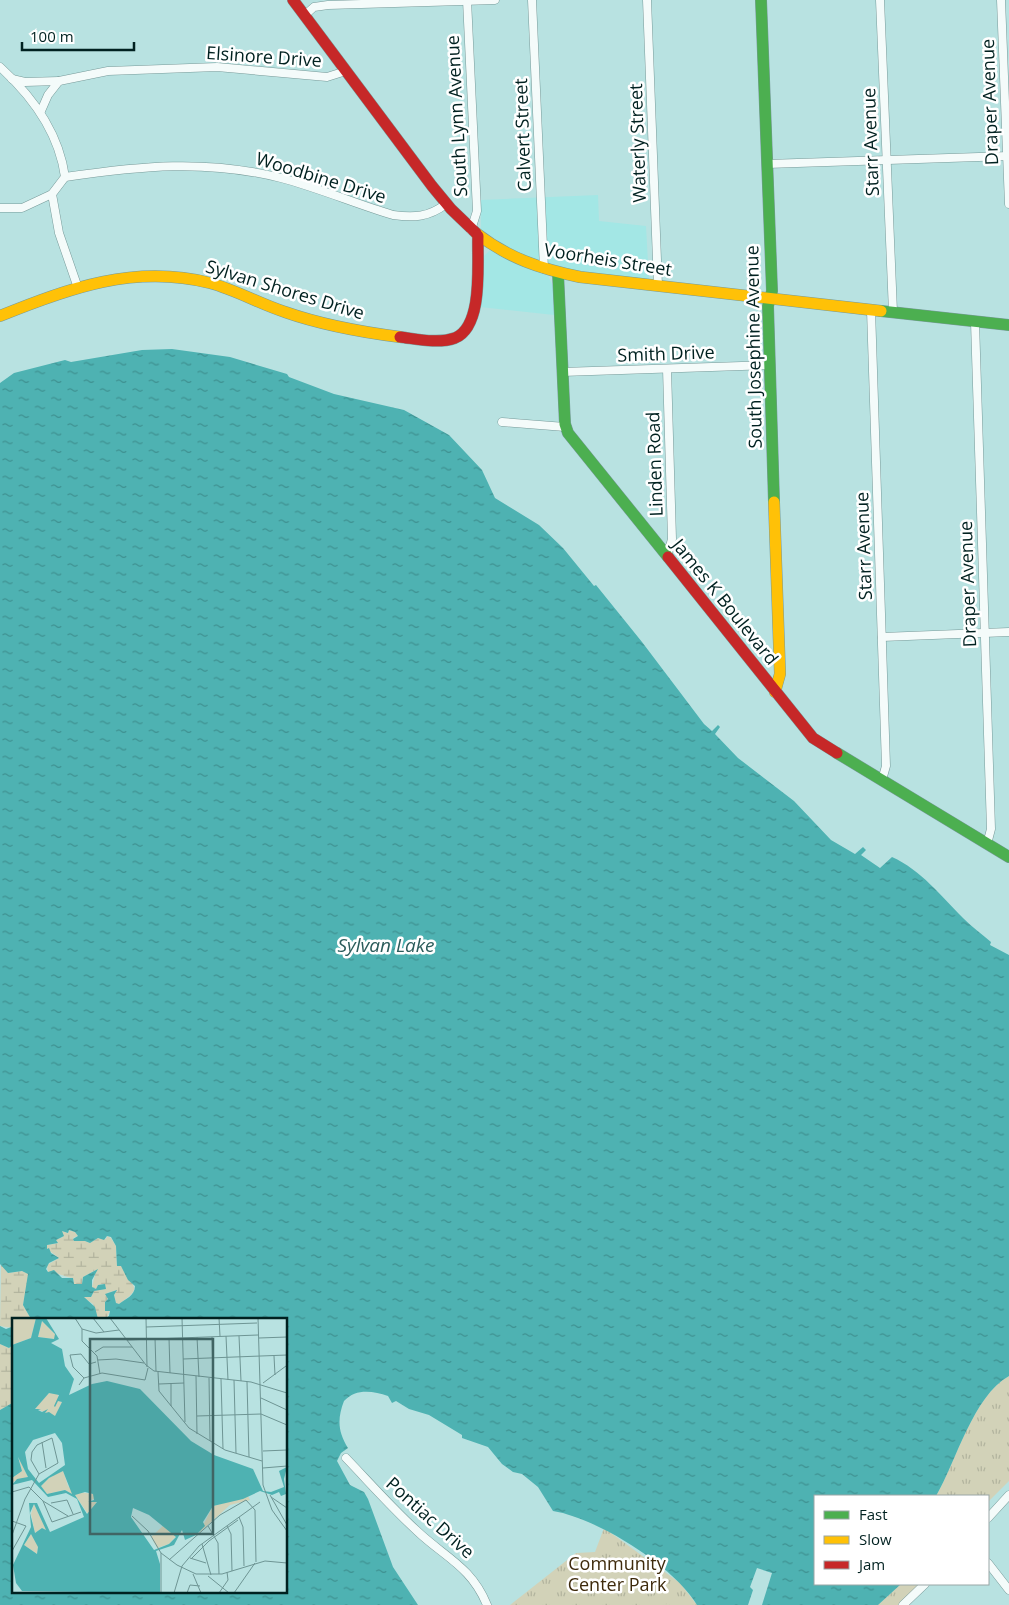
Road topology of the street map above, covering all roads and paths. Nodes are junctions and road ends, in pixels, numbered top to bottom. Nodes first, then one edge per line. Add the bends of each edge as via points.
1 (293, 0) edge
2 (467, 0) edge
3 (495, 0) edge
4 (532, 0) edge
5 (647, 0) edge
6 (761, 0) edge
7 (880, 0) edge
8 (1001, 0) edge
9 (305, 15) junction
10 (0, 67) edge
11 (346, 71) junction
12 (12, 79) junction
13 (59, 81) junction
14 (41, 111) junction
15 (1008, 156) edge
16 (886, 160) junction
17 (767, 164) junction
18 (65, 177) junction
19 (52, 194) junction
20 (446, 204) junction
21 (1009, 204) edge
22 (0, 208) edge
23 (474, 233) junction
24 (544, 269) junction
25 (558, 273) junction
26 (658, 286) junction
27 (78, 288) junction
28 (770, 298) junction
29 (871, 310) junction
30 (893, 312) junction
31 (0, 316) edge
32 (975, 322) junction
33 (1009, 325) edge
34 (770, 365) junction
35 (667, 369) junction
36 (562, 372) junction
37 (502, 422) dead end
38 (565, 427) junction
39 (667, 557) junction
40 (1009, 632) edge
41 (985, 633) junction
42 (882, 637) junction
43 (776, 692) junction
44 (882, 780) junction
45 (987, 844) junction
46 (1009, 857) edge
47 (346, 1458) dead end
48 (1009, 1495) edge
49 (989, 1517) edge
50 (989, 1564) edge
51 (924, 1585) edge
52 (1009, 1590) edge
53 (486, 1605) edge
54 (903, 1605) edge

1 - 9 street, Voorheis Street
2 - 3 street
2 - 9 street via 328,5 314,7
2 - 23 street, South Lynn Avenue via 477,211
4 - 24 street, Calvert Street
5 - 26 street, Waterly Street
6 - 17 street, South Josephine Avenue
7 - 16 street, Starr Avenue
8 - 15 street, Draper Avenue
9 - 11 street, Voorheis Street
10 - 12 street
11 - 13 street, Elsinore Drive via 327,77 217,67 174,68 108,72
11 - 20 street, Voorheis Street
12 - 13 street, Elsinore Drive
12 - 14 street
13 - 14 street
14 - 18 street via 63,162
15 - 16 street
15 - 21 street, Draper Avenue
16 - 17 street
16 - 30 street, Starr Avenue
17 - 28 street, South Josephine Avenue
18 - 19 street
18 - 20 street, Woodbine Drive via 142,166 212,166 282,178 394,216 426,216
19 - 22 street via 22,208
19 - 27 street via 59,233
20 - 23 street, Voorheis Street
23 - 24 street, Voorheis Street via 502,252
23 - 27 street, Sylvan Shores Drive via 475,310 470,326 463,333 440,340 344,329 284,312 199,281 124,280 96,282
24 - 25 street, Voorheis Street
25 - 26 street, Voorheis Street
25 - 36 street
26 - 28 street, Voorheis Street
27 - 31 street, Sylvan Shores Drive
28 - 29 street, Voorheis Street
28 - 34 street, South Josephine Avenue
29 - 30 street, Voorheis Street
29 - 42 street, Starr Avenue
30 - 32 street, Voorheis Street
32 - 33 street, Voorheis Street
32 - 41 street, Draper Avenue
34 - 35 street, Smith Drive
34 - 43 street, South Josephine Avenue via 780,674
35 - 36 street, Smith Drive
35 - 39 street, Linden Road via 672,540
36 - 38 street
37 - 38 street
38 - 39 street, James K Boulevard
39 - 43 street, James K Boulevard
40 - 41 street
41 - 42 street
41 - 45 street, Draper Avenue via 991,829
42 - 44 street, Starr Avenue via 886,766
43 - 44 street, James K Boulevard via 813,738
44 - 45 street, James K Boulevard
45 - 46 street, James K Boulevard
47 - 53 street, Pontiac Drive via 416,1531 464,1569 480,1590
48 - 49 street
50 - 52 street
51 - 54 street

